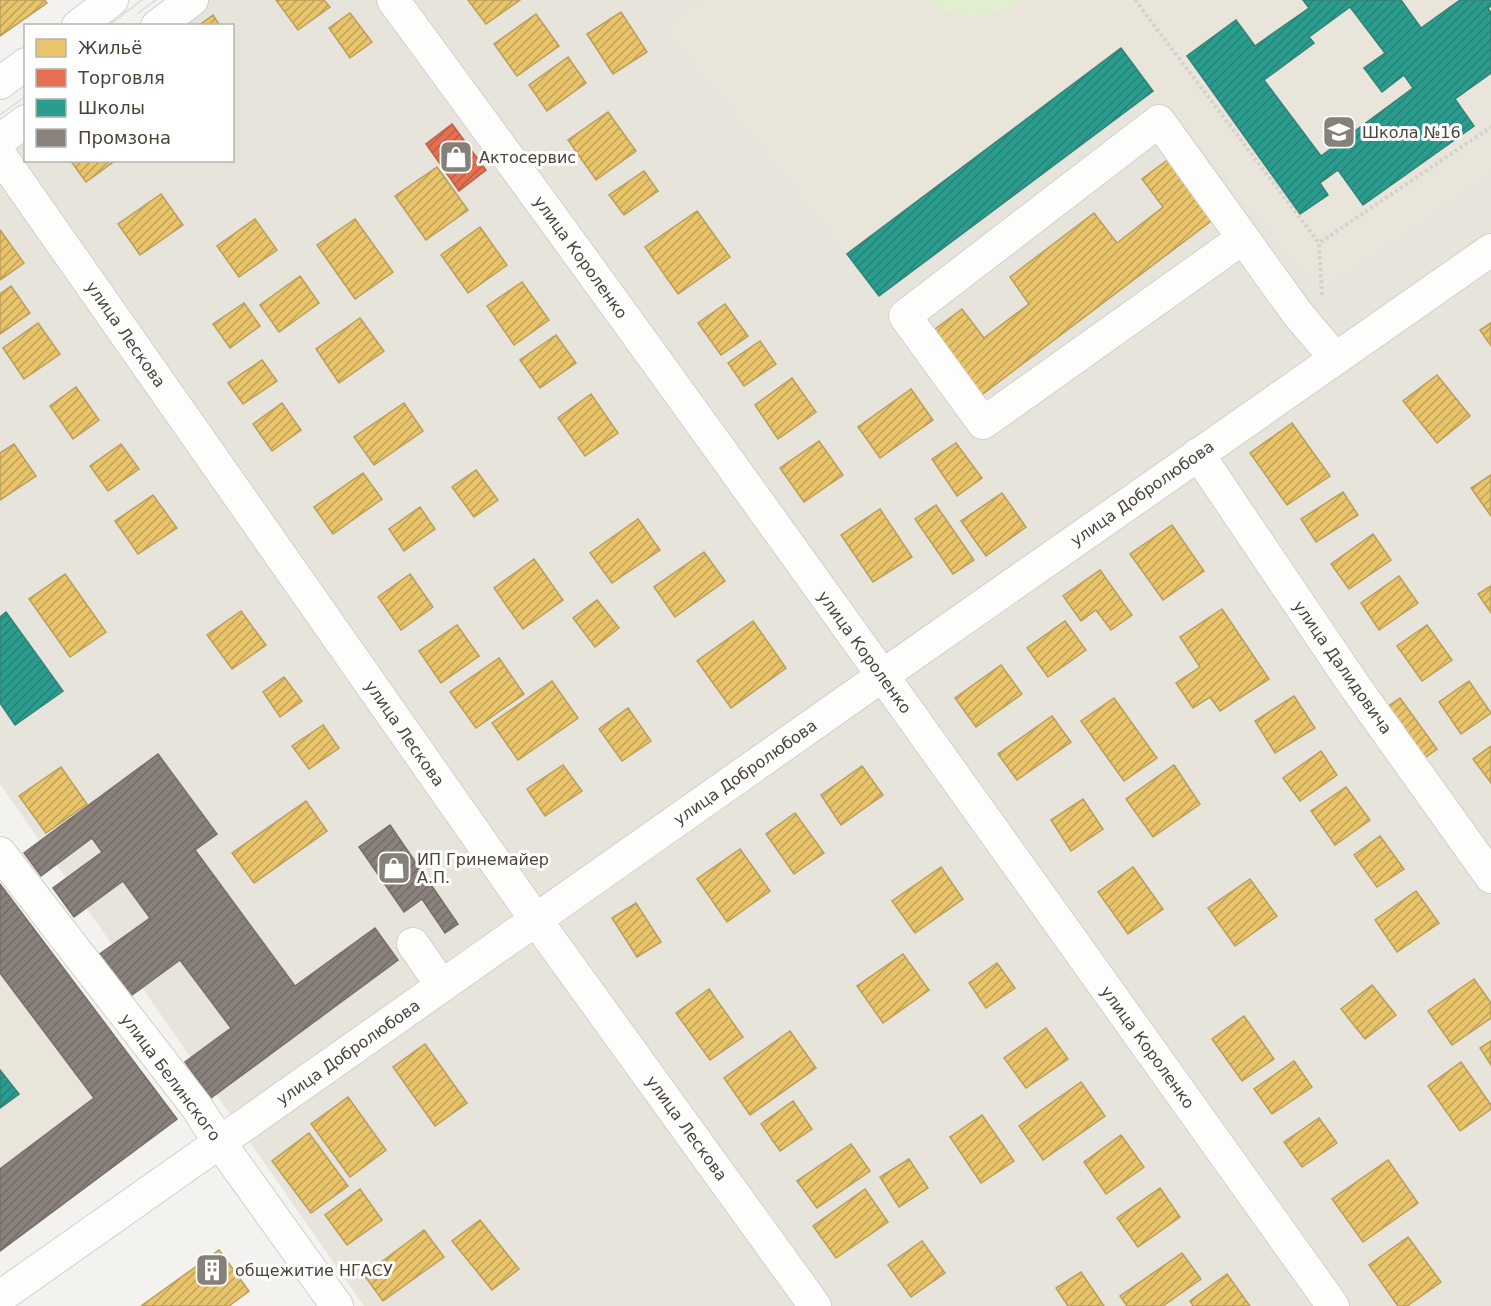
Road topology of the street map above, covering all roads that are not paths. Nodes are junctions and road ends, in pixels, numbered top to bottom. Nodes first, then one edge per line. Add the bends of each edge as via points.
1 (112, 0) edge
2 (192, 0) edge
3 (393, 0) edge
4 (81, 24) edge
5 (160, 24) edge
6 (24, 65) edge
7 (0, 83) edge
8 (24, 122) edge
9 (0, 140) edge
10 (0, 155) edge
11 (1244, 238) junction
12 (1491, 250) edge
13 (1335, 358) junction
14 (1198, 454) junction
15 (882, 676) junction
16 (0, 853) edge
17 (1491, 877) edge
18 (536, 920) junction
19 (413, 944) dead end
20 (442, 986) junction
21 (220, 1143) junction
22 (0, 1297) edge
23 (337, 1306) edge
24 (815, 1306) edge
25 (1333, 1306) edge

1 - 4 street
2 - 5 street
3 - 15 street, улица Короленко
6 - 7 street
8 - 9 street
10 - 18 street, улица Лескова
11 - 11 street via 1159,121 905,316 983,423
11 - 13 street
12 - 13 street, улица Добролюбова
13 - 14 street, улица Добролюбова
14 - 15 street, улица Добролюбова
14 - 17 street, улица Далидовича via 1356,688
15 - 18 street, улица Добролюбова
15 - 25 street, улица Короленко
16 - 21 street, улица Белинского via 196,1106
18 - 20 street, улица Добролюбова
18 - 24 street, улица Лескова
19 - 20 street
20 - 21 street, улица Добролюбова
21 - 22 street, улица Добролюбова
21 - 23 street, улица Белинского

